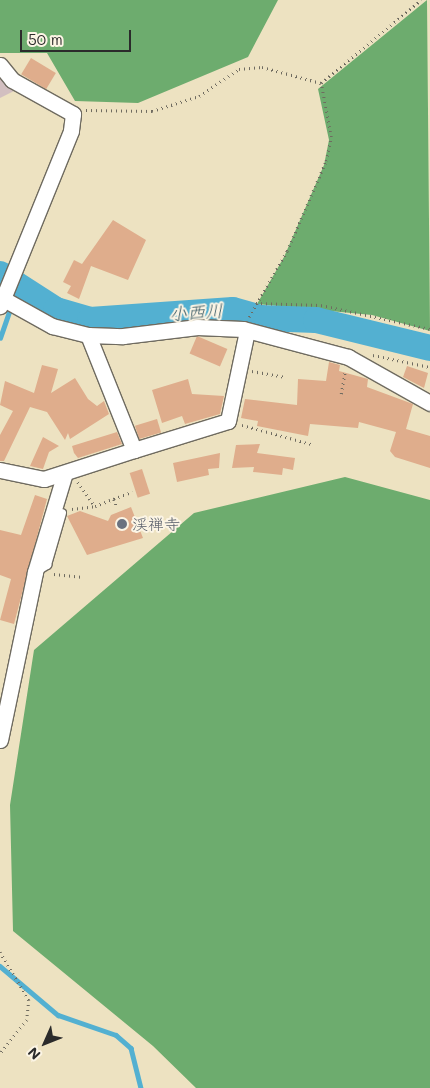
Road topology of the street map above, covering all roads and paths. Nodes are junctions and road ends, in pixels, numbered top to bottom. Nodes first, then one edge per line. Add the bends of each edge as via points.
1 (421, 0) edge
2 (0, 65) edge
3 (321, 84) junction
4 (73, 114) junction
5 (1, 301) edge
6 (256, 303) junction
7 (430, 329) edge
8 (245, 330) junction
9 (88, 334) junction
10 (355, 360) junction
11 (430, 367) edge
12 (239, 368) junction
13 (285, 377) dead end
14 (341, 394) dead end
15 (430, 403) edge
16 (228, 421) junction
17 (311, 444) dead end
18 (134, 450) junction
19 (0, 470) edge
20 (64, 476) junction
21 (84, 491) dead end
22 (132, 492) dead end
23 (114, 499) junction
24 (95, 506) junction
25 (117, 507) dead end
26 (62, 513) joint
27 (35, 572) junction
28 (81, 577) dead end
29 (0, 740) edge
30 (0, 952) edge
31 (0, 1054) edge

1 - 3 path
2 - 4 street via 12,80
3 - 4 path via 262,67 239,69 199,96 152,111
3 - 6 path via 331,137 326,161 287,251
4 - 5 street via 70,131
5 - 9 street via 52,326
6 - 7 path via 331,307
6 - 8 path
8 - 9 street via 197,327 123,336
8 - 10 street
8 - 12 street
9 - 18 street
10 - 11 path via 376,353
10 - 14 path
10 - 15 street
12 - 13 path
12 - 16 street
16 - 17 path
16 - 18 street
18 - 20 street
19 - 20 street via 29,478
20 - 27 street
21 - 24 path
22 - 23 path
23 - 24 path
23 - 25 path
24 - 26 path
26 - 27 lane via 47,565
27 - 28 path
27 - 29 street
30 - 31 path via 29,1000 26,1020

